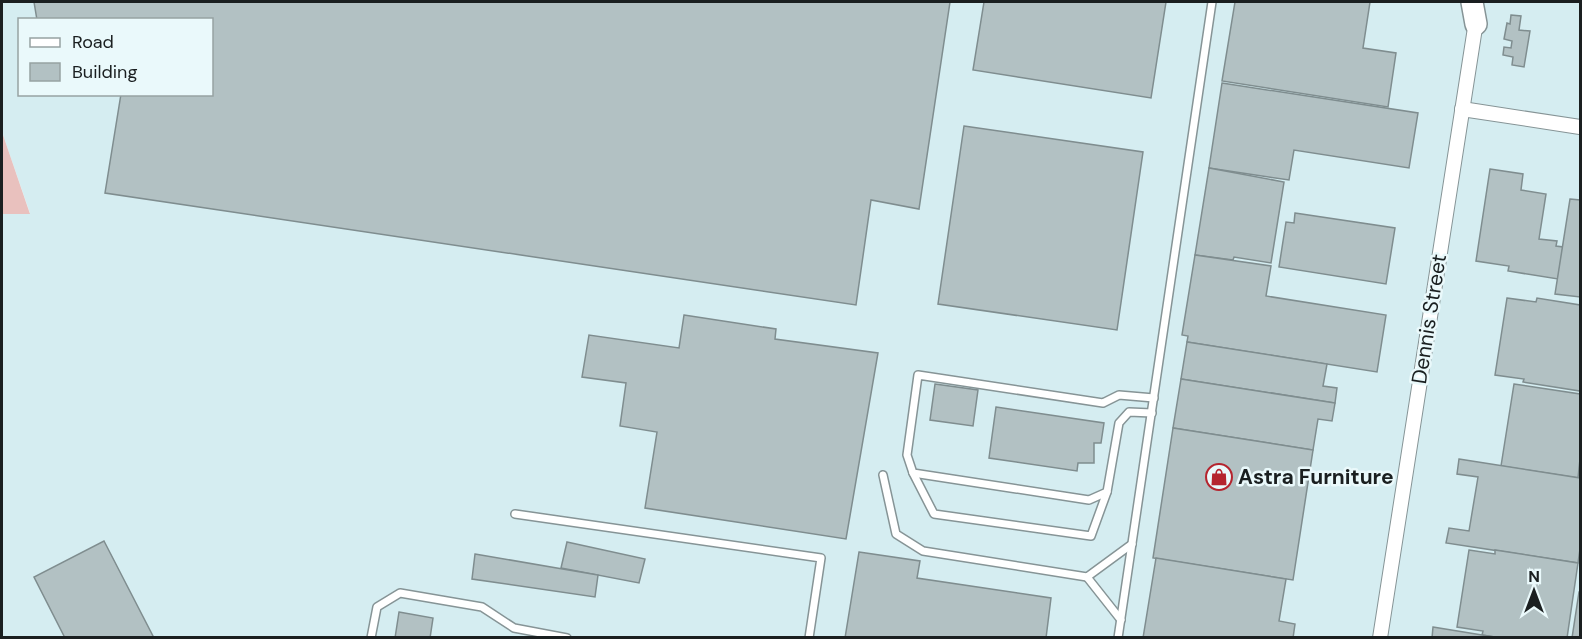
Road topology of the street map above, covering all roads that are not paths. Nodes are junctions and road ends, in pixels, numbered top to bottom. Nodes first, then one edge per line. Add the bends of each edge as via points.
1 (1212, 2) edge
2 (1473, 2) edge
3 (1479, 2) edge
4 (1476, 24) junction
5 (1462, 109) junction
6 (1581, 127) edge
7 (1154, 398) junction
8 (1152, 413) junction
9 (913, 473) junction
10 (883, 475) dead end
11 (1107, 492) junction
12 (515, 514) dead end
13 (1132, 544) junction
14 (1087, 577) junction
15 (1121, 620) junction
16 (371, 638) edge
17 (567, 638) edge
18 (809, 638) edge
19 (1118, 638) edge
20 (1380, 638) edge

1 - 7 lane
2 - 4 main road
3 - 4 street, Dennis Street
4 - 5 street, Dennis Street
5 - 6 street
5 - 20 street, Dennis Street
7 - 8 lane
7 - 9 lane via 1119,394 1103,403 918,375 906,455
8 - 11 lane via 1129,412 1119,423
8 - 13 lane
9 - 11 lane via 1089,500
9 - 11 lane via 934,514 1091,536
10 - 14 lane via 896,534 923,551
12 - 18 lane via 821,558
13 - 14 lane
13 - 15 lane
14 - 15 lane
15 - 19 lane
16 - 17 lane via 377,607 400,593 482,608 514,628

